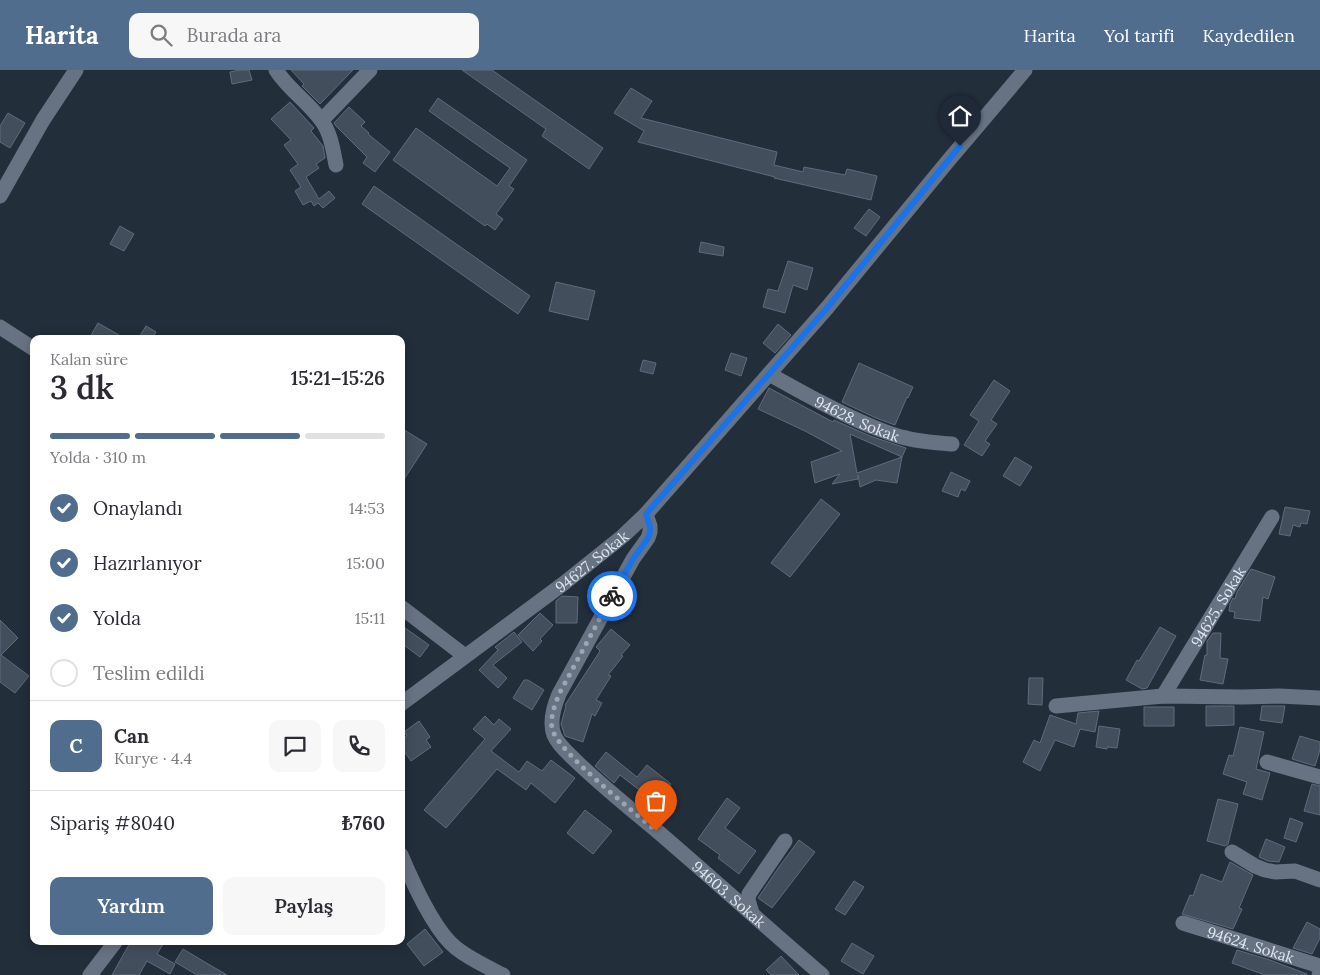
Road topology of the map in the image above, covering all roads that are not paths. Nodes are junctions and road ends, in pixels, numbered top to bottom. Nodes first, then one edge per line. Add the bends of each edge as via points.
1 (76, 70) edge
2 (276, 70) edge
3 (370, 70) edge
4 (1025, 70) edge
5 (322, 120) junction
6 (336, 165) dead end
7 (0, 196) edge
8 (0, 327) edge
9 (30, 346) edge
10 (769, 374) junction
11 (952, 444) dead end
12 (646, 514) junction
13 (1272, 517) dead end
14 (405, 610) edge
15 (465, 656) junction
16 (1163, 696) junction
17 (1320, 698) edge
18 (405, 701) edge
19 (1056, 706) dead end
20 (1267, 762) dead end
21 (1320, 777) edge
22 (785, 841) dead end
23 (1232, 852) dead end
24 (405, 864) edge
25 (1320, 880) edge
26 (752, 913) junction
27 (1183, 923) dead end
28 (113, 945) edge
29 (1320, 966) edge
30 (90, 975) edge
31 (503, 975) edge
32 (822, 975) edge

1 - 7 street
2 - 5 street
3 - 5 street
4 - 10 street, 94627. Sokak
5 - 6 street
8 - 9 street
10 - 11 street, 94628. Sokak via 832,408 885,431 916,441
10 - 12 street, 94627. Sokak
12 - 15 street, 94627. Sokak via 570,578
12 - 26 street, 94603. Sokak via 650,526 648,538 633,559 559,694 552,728 558,742 581,766
13 - 16 street, 94625. Sokak
14 - 15 street
15 - 18 street, 94627. Sokak
16 - 17 street
16 - 19 street
20 - 21 street
22 - 26 street via 749,894
23 - 25 street via 1266,870 1295,871
24 - 31 street via 446,938 467,956
26 - 32 street, 94603. Sokak
27 - 29 street, 94624. Sokak
28 - 30 street

